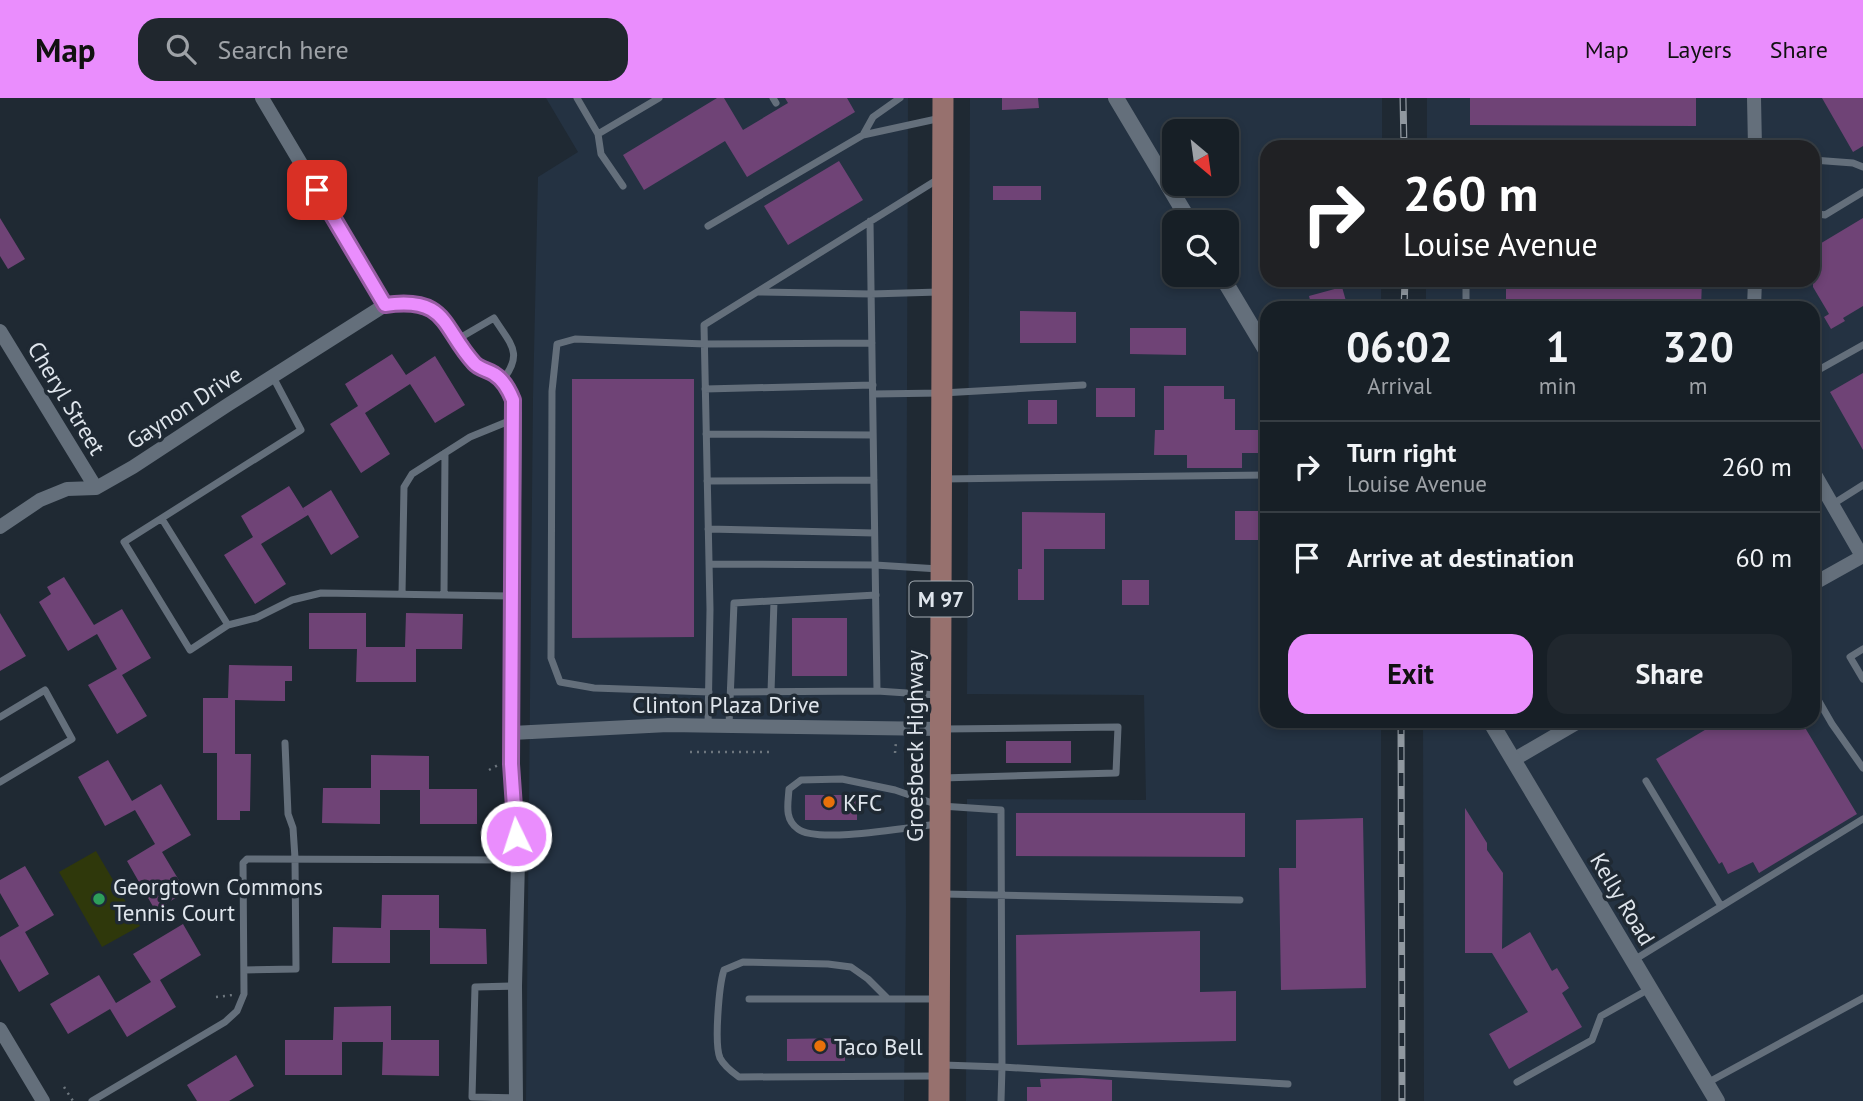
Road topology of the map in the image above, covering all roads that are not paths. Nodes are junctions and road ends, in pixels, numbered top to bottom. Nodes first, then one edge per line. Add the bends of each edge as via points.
1 (262, 98) edge
2 (577, 98) edge
3 (659, 98) edge
4 (900, 98) edge
5 (1116, 98) edge
6 (1754, 98) edge
7 (943, 108) edge
8 (598, 134) junction
9 (863, 135) junction
10 (1755, 140) edge
11 (1820, 161) edge
12 (1863, 167) edge
13 (943, 176) junction
14 (623, 186) dead end
15 (1863, 192) edge
16 (1183, 210) edge
17 (1820, 215) edge
18 (870, 221) junction
19 (708, 226) dead end
20 (1228, 287) edge
21 (756, 292) junction
22 (943, 292) junction
23 (871, 294) junction
24 (385, 305) junction
25 (0, 331) edge
26 (458, 339) junction
27 (1260, 340) edge
28 (872, 343) junction
29 (705, 344) junction
30 (1863, 345) edge
31 (1820, 369) edge
32 (273, 376) junction
33 (502, 381) junction
34 (873, 385) junction
35 (1083, 385) dead end
36 (705, 389) junction
37 (942, 393) junction
38 (873, 394) junction
39 (514, 418) junction
40 (706, 434) junction
41 (873, 435) junction
42 (445, 453) junction
43 (1260, 475) edge
44 (942, 479) junction
45 (874, 480) junction
46 (707, 481) junction
47 (1820, 483) edge
48 (1863, 485) edge
49 (96, 488) junction
50 (1832, 504) junction
51 (162, 519) junction
52 (0, 527) edge
53 (708, 529) junction
54 (874, 533) junction
55 (1863, 557) edge
56 (709, 564) junction
57 (874, 565) junction
58 (941, 570) junction
59 (1820, 578) edge
60 (402, 594) junction
61 (444, 595) junction
62 (876, 595) junction
63 (513, 596) junction
64 (774, 601) junction
65 (228, 625) junction
66 (1863, 649) edge
67 (1863, 679) edge
68 (877, 691) junction
69 (709, 692) junction
70 (730, 692) junction
71 (771, 692) junction
72 (941, 695) junction
73 (1820, 703) edge
74 (0, 717) edge
75 (708, 725) junction
76 (729, 725) junction
77 (1494, 728) edge
78 (1568, 728) edge
79 (941, 729) junction
80 (512, 733) junction
81 (285, 743) dead end
82 (1513, 760) junction
83 (1863, 768) edge
84 (941, 778) junction
85 (1646, 781) dead end
86 (0, 782) edge
87 (941, 815) junction
88 (1863, 819) edge
89 (295, 858) junction
90 (518, 860) junction
91 (940, 894) junction
92 (1002, 894) junction
93 (1240, 900) dead end
94 (1721, 906) junction
95 (1633, 960) junction
96 (244, 970) junction
97 (514, 986) junction
98 (1650, 988) junction
99 (887, 998) junction
100 (1863, 998) edge
101 (749, 999) dead end
102 (939, 999) junction
103 (0, 1029) edge
104 (1002, 1067) junction
105 (939, 1071) junction
106 (1517, 1082) dead end
107 (1707, 1083) junction
108 (1288, 1084) dead end
109 (516, 1100) edge
110 (43, 1101) edge
111 (92, 1101) edge
112 (939, 1101) edge
113 (1001, 1101) edge
114 (1717, 1101) edge

1 - 24 street
2 - 8 lane
3 - 8 lane
4 - 9 lane via 873,117
5 - 16 street
6 - 10 street
7 - 9 lane
7 - 13 main road, Groesbeck Highway / M 97
8 - 14 lane via 601,154
9 - 19 lane
11 - 12 lane
13 - 18 lane
13 - 22 main road, Groesbeck Highway / M 97
15 - 17 lane
18 - 21 lane
18 - 23 lane
20 - 27 street
21 - 23 lane
21 - 29 lane via 704,325
22 - 23 lane
22 - 37 main road, Groesbeck Highway / M 97
23 - 28 lane
24 - 26 street via 405,302 432,311
24 - 32 street, Gaynon Drive
25 - 49 street, Cheryl Street
26 - 33 street via 476,365
26 - 33 lane via 494,318 514,350 513,367
28 - 29 lane
28 - 34 lane
29 - 36 lane
29 - 69 lane via 575,339 557,344 552,391 551,658 560,682 594,688
30 - 31 lane
32 - 49 street, Gaynon Drive
32 - 51 lane via 301,430
33 - 39 street via 513,400
34 - 36 lane
34 - 38 lane
35 - 37 lane
36 - 40 lane
37 - 38 lane
37 - 44 main road, Groesbeck Highway / M 97
38 - 41 lane
39 - 42 lane
39 - 63 street
40 - 41 lane
40 - 46 lane
41 - 45 lane
42 - 60 lane via 412,474 404,487
42 - 61 lane
43 - 44 lane
44 - 58 main road, Groesbeck Highway / M 97
45 - 46 lane
45 - 54 lane
46 - 53 lane
47 - 50 street
48 - 50 lane
49 - 52 street, Gaynon Drive via 66,489
50 - 55 street
51 - 65 lane
51 - 65 lane via 124,542 190,650
53 - 54 lane
53 - 56 lane
54 - 57 lane
55 - 59 street
56 - 57 lane
56 - 69 lane
57 - 58 lane
57 - 62 lane
58 - 72 main road, Groesbeck Highway / M 97
60 - 61 lane
60 - 65 lane via 321,593
61 - 63 lane
62 - 64 lane
62 - 68 lane
63 - 80 street
64 - 70 lane via 734,603
64 - 71 lane
66 - 67 lane via 1850,657
68 - 71 lane
68 - 72 lane
69 - 75 lane
70 - 71 lane
70 - 76 lane
72 - 79 main road, Groesbeck Highway / M 97
73 - 83 lane
74 - 86 lane via 45,690 72,739
75 - 76 street, Clinton Plaza Drive
75 - 80 street, Clinton Plaza Drive
76 - 79 street, Clinton Plaza Drive
77 - 82 street, Kelly Road
78 - 82 street
79 - 84 main road, Groesbeck Highway / M 97
79 - 84 lane via 1118,727 1116,773
80 - 90 street
81 - 89 lane
82 - 95 street, Kelly Road
84 - 87 main road, Groesbeck Highway / M 97
85 - 94 lane
87 - 87 lane via 895,790 842,779 801,780 789,789 786,813 796,828 808,835 843,835
87 - 91 main road, Groesbeck Highway / M 97
87 - 92 lane via 1001,810
88 - 94 lane
89 - 90 lane
89 - 96 lane via 247,859 243,863
89 - 96 lane via 296,969
90 - 97 street
91 - 92 lane
91 - 102 main road, Groesbeck Highway / M 97
92 - 93 lane
92 - 104 lane
94 - 95 lane
95 - 98 street, Kelly Road
96 - 111 lane via 242,1003 225,1022
97 - 109 street
97 - 109 lane via 475,987 472,1097
98 - 106 lane via 1601,1016 1592,1040
98 - 107 street, Kelly Road
99 - 101 lane
99 - 102 lane
99 - 105 lane via 851,967 743,962 724,970 719,986 719,1056 739,1077
100 - 107 lane
102 - 105 main road, Groesbeck Highway / M 97
103 - 110 street
104 - 105 lane
104 - 108 lane
104 - 113 lane
105 - 112 main road, Groesbeck Highway / M 97
107 - 114 street, Kelly Road

